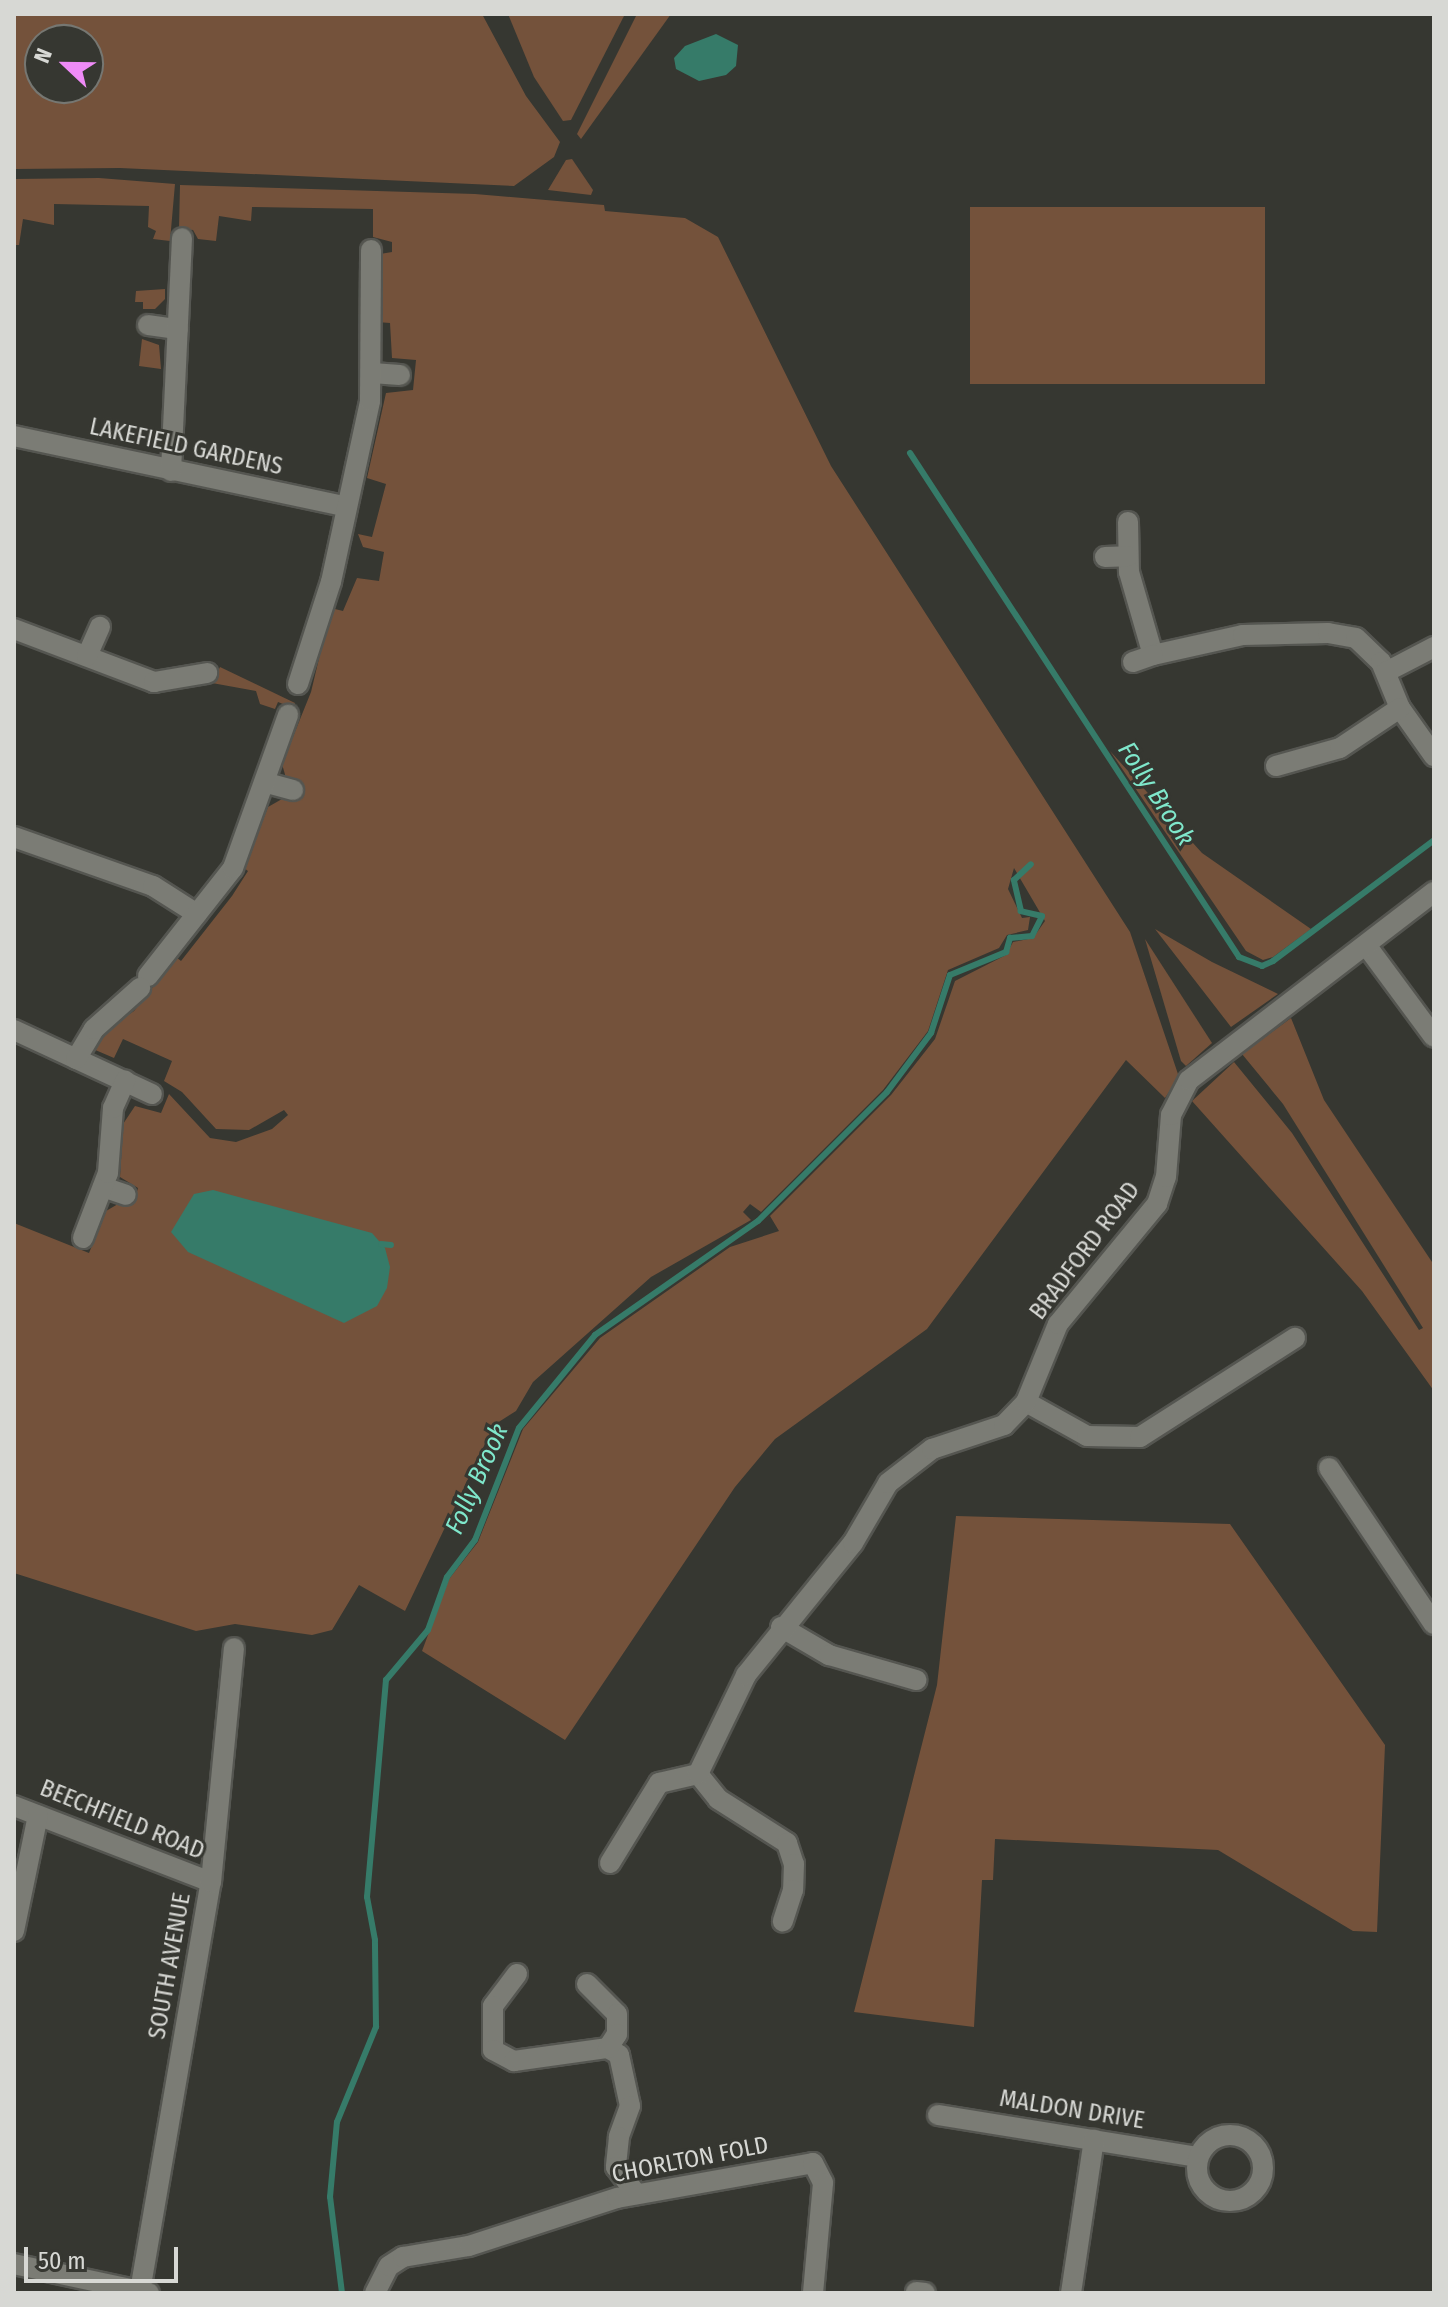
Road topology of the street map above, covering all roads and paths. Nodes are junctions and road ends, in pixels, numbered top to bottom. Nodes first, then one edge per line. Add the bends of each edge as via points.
1 (182, 238) dead end
2 (371, 250) dead end
3 (148, 325) dead end
4 (178, 329) junction
5 (372, 373) junction
6 (400, 375) dead end
7 (14, 436) edge
8 (171, 471) junction
9 (347, 507) junction
10 (1128, 522) dead end
11 (1128, 556) junction
12 (1105, 557) dead end
13 (100, 627) dead end
14 (14, 629) edge
15 (1434, 647) edge
16 (1153, 655) junction
17 (87, 656) junction
18 (1133, 662) dead end
19 (1386, 672) junction
20 (207, 673) dead end
21 (298, 684) dead end
22 (1400, 708) junction
23 (288, 715) dead end
24 (1434, 756) edge
25 (1276, 766) dead end
26 (267, 783) junction
27 (293, 790) dead end
28 (14, 837) edge
29 (1434, 892) edge
30 (197, 914) junction
31 (1366, 945) junction
32 (14, 1030) edge
33 (1434, 1037) edge
34 (76, 1059) junction
35 (125, 1081) junction
36 (152, 1094) dead end
37 (103, 1187) junction
38 (126, 1195) dead end
39 (83, 1238) dead end
40 (1295, 1338) dead end
41 (1026, 1402) junction
42 (1329, 1468) dead end
43 (1434, 1624) edge
44 (781, 1627) junction
45 (234, 1648) dead end
46 (916, 1680) dead end
47 (698, 1774) junction
48 (14, 1806) edge
49 (38, 1815) junction
50 (610, 1863) dead end
51 (211, 1882) junction
52 (783, 1921) dead end
53 (14, 1931) edge
54 (517, 1974) dead end
55 (587, 1984) dead end
56 (608, 2048) junction
57 (938, 2115) dead end
58 (1094, 2140) junction
59 (1198, 2157) dead end
60 (636, 2194) junction
61 (14, 2264) edge
62 (145, 2292) edge
63 (375, 2293) edge
64 (813, 2293) edge
65 (1071, 2293) edge

1 - 4 street
2 - 5 street
3 - 4 street
4 - 8 street
5 - 6 street
5 - 9 street
7 - 8 street, LAKEFIELD GARDENS
8 - 9 street, LAKEFIELD GARDENS
9 - 21 street via 347,555
10 - 11 street
11 - 12 street
11 - 16 street
13 - 17 street
14 - 17 street
15 - 19 street
16 - 18 street
16 - 19 street via 1243,635 1328,633 1364,642
17 - 20 street via 154,682
19 - 22 street
22 - 24 street
22 - 25 street via 1340,748
23 - 26 street
26 - 27 street
26 - 30 street via 237,860
28 - 30 street via 153,886
29 - 31 street, BRADFORD ROAD
30 - 34 street via 144,982 94,1029
31 - 33 street
31 - 41 street, BRADFORD ROAD via 1189,1080 1171,1115 1166,1177 1157,1204 1058,1324
32 - 34 street
34 - 35 street
35 - 36 street
35 - 37 street via 113,1108
37 - 38 street
37 - 39 street
40 - 41 street via 1140,1437 1087,1436
41 - 44 street, BRADFORD ROAD via 994,1430 932,1449 905,1466 879,1496 853,1543
42 - 43 street
44 - 46 street via 829,1655
44 - 47 street, BRADFORD ROAD via 746,1675
45 - 51 street, SOUTH AVENUE
47 - 50 street via 659,1783
47 - 52 street via 718,1799 787,1843 794,1864 793,1890
48 - 49 street, BEECHFIELD ROAD
49 - 51 street, BEECHFIELD ROAD
49 - 53 street
51 - 62 street, SOUTH AVENUE
54 - 56 street via 493,2006 493,2050 502,2058 514,2061
55 - 56 street via 617,2014 617,2034
56 - 60 street via 619,2055 630,2106 616,2167
57 - 58 street, MALDON DRIVE
58 - 59 street, MALDON DRIVE
58 - 65 street
60 - 63 street, CHORLTON FOLD via 469,2246 403,2257 389,2266
60 - 64 street, CHORLTON FOLD via 813,2163 823,2183
61 - 62 street

